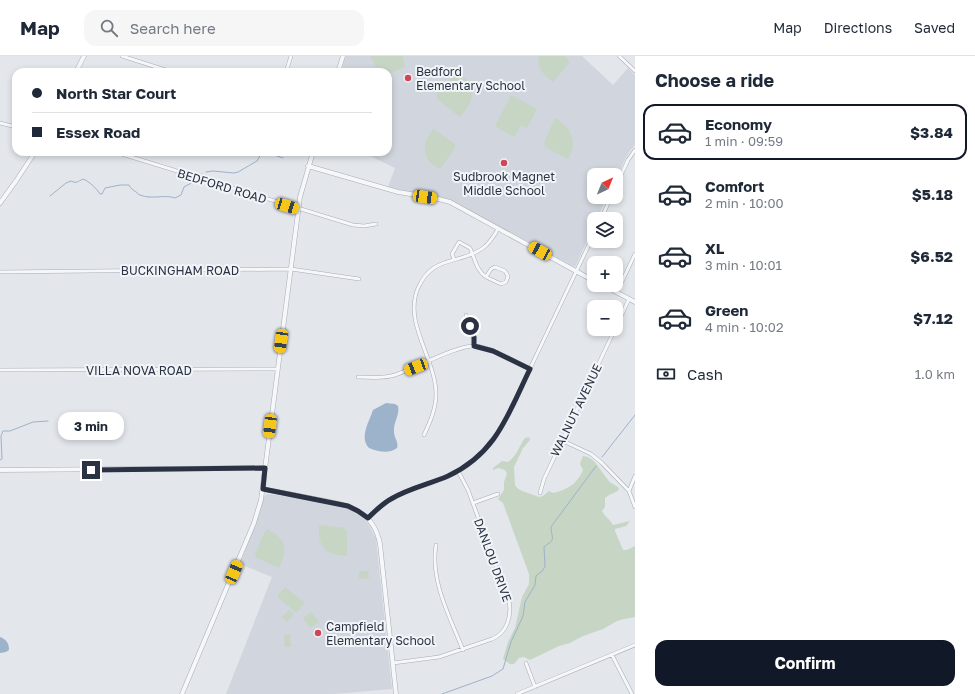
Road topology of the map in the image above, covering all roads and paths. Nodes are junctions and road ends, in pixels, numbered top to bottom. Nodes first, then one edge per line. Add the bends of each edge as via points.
1 (84, 56) edge
2 (122, 56) edge
3 (291, 56) edge
4 (343, 56) edge
5 (619, 56) edge
6 (78, 68) edge
7 (160, 68) edge
8 (287, 68) edge
9 (339, 68) edge
10 (635, 71) edge
11 (0, 124) edge
12 (12, 126) edge
13 (635, 150) edge
14 (32, 156) edge
15 (128, 156) edge
16 (312, 156) edge
17 (308, 166) junction
18 (623, 171) edge
19 (0, 203) edge
20 (299, 209) junction
21 (376, 224) dead end
22 (498, 229) junction
23 (587, 248) edge
24 (472, 253) junction
25 (635, 254) edge
26 (454, 259) junction
27 (291, 269) junction
28 (576, 271) junction
29 (0, 272) edge
30 (587, 276) edge
31 (486, 277) junction
32 (358, 279) dead end
33 (623, 279) edge
34 (617, 292) edge
35 (629, 299) junction
36 (635, 302) edge
37 (623, 312) edge
38 (466, 316) dead end
39 (612, 336) edge
40 (474, 346) junction
41 (429, 362) junction
42 (277, 369) junction
43 (530, 369) junction
44 (0, 370) edge
45 (358, 377) dead end
46 (424, 435) dead end
47 (561, 440) junction
48 (265, 468) junction
49 (0, 470) edge
50 (458, 471) junction
51 (635, 476) edge
52 (263, 489) junction
53 (629, 491) junction
54 (540, 493) dead end
55 (498, 494) dead end
56 (473, 503) junction
57 (635, 508) edge
58 (368, 518) junction
59 (436, 545) dead end
60 (635, 645) edge
61 (463, 650) junction
62 (612, 655) junction
63 (393, 662) junction
64 (526, 663) dead end
65 (535, 687) junction
66 (182, 694) edge
67 (396, 694) edge
68 (517, 694) edge
69 (632, 694) edge

1 - 6 street
2 - 7 street
3 - 8 street
4 - 9 street
5 - 10 street
11 - 12 street
13 - 18 street
14 - 19 street
15 - 20 street, BEDFORD ROAD
16 - 17 street
17 - 20 street
17 - 22 street via 402,193 442,200
20 - 21 street, BEDFORD ROAD via 359,226
20 - 27 street
22 - 24 street via 488,244
22 - 28 street
23 - 28 street
24 - 26 street
24 - 26 street via 470,248 459,242 452,254
24 - 31 street via 479,271
25 - 33 street
26 - 41 street via 429,272 415,296 415,318
27 - 29 street, BUCKINGHAM ROAD
27 - 32 street, BUCKINGHAM ROAD
27 - 42 street
28 - 30 street
28 - 43 street
31 - 31 street via 495,267 505,271 508,276 506,282 501,284
34 - 35 street
35 - 36 street
35 - 37 street, WALNUT AVENUE
38 - 40 street via 474,337
39 - 47 street, WALNUT AVENUE
40 - 41 street via 461,348
40 - 43 street via 493,351
41 - 45 street via 389,377
41 - 46 street via 436,394 432,416
42 - 44 street, VILLA NOVA ROAD
42 - 48 street
43 - 50 street via 497,436 475,459
47 - 53 street via 596,458
47 - 54 street, WALNUT AVENUE
48 - 49 street
48 - 52 street
50 - 56 street, DANLOU DRIVE
50 - 58 street via 393,498
51 - 53 street
52 - 58 street via 348,506
52 - 66 street via 254,523
53 - 57 street
55 - 56 street
56 - 61 street, DANLOU DRIVE via 511,612 500,635
58 - 63 street via 376,530 380,544
59 - 61 street via 438,582
60 - 62 street
61 - 63 street, DANLOU DRIVE via 434,658
62 - 65 street
62 - 69 street
63 - 67 street
64 - 65 street
65 - 68 street

